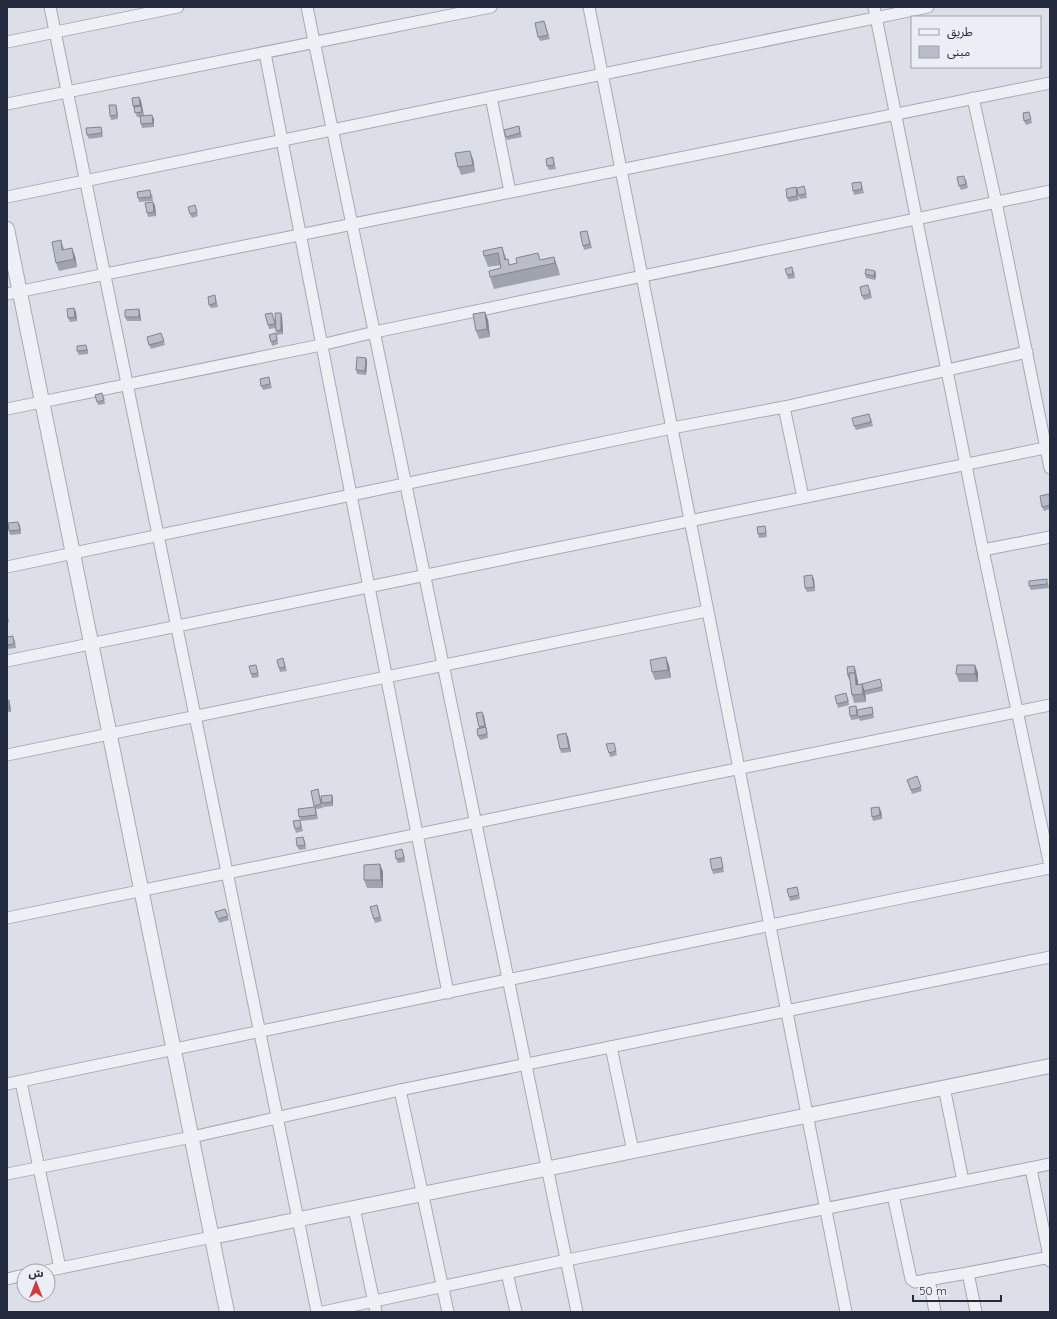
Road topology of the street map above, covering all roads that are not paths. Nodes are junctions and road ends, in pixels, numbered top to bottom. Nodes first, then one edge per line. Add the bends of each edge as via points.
1 (50, 7) edge
2 (178, 7) edge
3 (307, 7) edge
4 (491, 7) edge
5 (589, 7) edge
6 (928, 7) edge
7 (875, 12) edge
8 (55, 32) junction
9 (7, 42) edge
10 (315, 43) junction
11 (265, 53) junction
12 (602, 74) junction
13 (1050, 83) edge
14 (67, 92) junction
15 (491, 97) junction
16 (973, 98) junction
17 (7, 104) edge
18 (896, 114) junction
19 (333, 130) junction
20 (282, 140) junction
21 (621, 170) junction
22 (85, 181) junction
23 (1050, 191) edge
24 (510, 192) junction
25 (7, 197) edge
26 (996, 202) junction
27 (917, 219) junction
28 (352, 224) junction
29 (7, 229) edge
30 (300, 235) junction
31 (104, 274) junction
32 (641, 276) junction
33 (13, 293) edge
34 (375, 332) junction
35 (321, 345) junction
36 (1026, 352) junction
37 (948, 370) junction
38 (126, 383) junction
39 (42, 401) junction
40 (784, 407) junction
41 (7, 409) edge
42 (672, 428) junction
43 (1048, 447) edge
44 (967, 464) junction
45 (1050, 468) edge
46 (406, 484) junction
47 (351, 495) junction
48 (803, 497) junction
49 (690, 521) junction
50 (158, 535) junction
51 (1050, 537) edge
52 (983, 550) junction
53 (73, 553) junction
54 (7, 567) edge
55 (425, 575) junction
56 (369, 587) junction
57 (707, 612) junction
58 (176, 626) junction
59 (91, 644) junction
60 (7, 661) edge
61 (444, 666) junction
62 (386, 678) junction
63 (1050, 705) edge
64 (1017, 712) junction
65 (195, 715) junction
66 (110, 733) junction
67 (7, 755) edge
68 (738, 768) junction
69 (476, 822) junction
70 (417, 834) junction
71 (1050, 867) edge
72 (227, 872) junction
73 (141, 890) junction
74 (7, 918) edge
75 (770, 926) junction
76 (1050, 957) edge
77 (509, 980) junction
78 (448, 993) junction
79 (786, 1011) junction
80 (260, 1032) junction
81 (611, 1047) junction
82 (174, 1050) junction
83 (526, 1064) junction
84 (1050, 1066) edge
85 (21, 1082) junction
86 (7, 1084) edge
87 (944, 1087) junction
88 (400, 1090) junction
89 (807, 1116) junction
90 (277, 1118) junction
91 (192, 1137) junction
92 (633, 1151) junction
93 (1050, 1164) edge
94 (39, 1168) junction
95 (548, 1168) junction
96 (1031, 1169) junction
97 (7, 1174) edge
98 (963, 1181) junction
99 (422, 1194) junction
100 (893, 1195) junction
101 (354, 1208) junction
102 (826, 1209) junction
103 (298, 1219) junction
104 (212, 1237) junction
105 (1050, 1258) edge
106 (567, 1260) junction
107 (60, 1268) junction
108 (56, 1269) edge
109 (507, 1273) junction
110 (968, 1273) junction
111 (929, 1279) junction
112 (442, 1287) junction
113 (374, 1307) edge
114 (227, 1312) edge
115 (316, 1312) edge
116 (323, 1312) edge
117 (448, 1312) edge
118 (516, 1312) edge
119 (578, 1312) edge
120 (846, 1312) edge
121 (935, 1312) edge
122 (976, 1312) edge

1 - 8 street
2 - 8 street
3 - 10 street
4 - 10 street
5 - 12 street
6 - 7 street
7 - 12 street
7 - 18 street
8 - 9 street
8 - 14 street
10 - 11 street
10 - 19 street
11 - 14 street
11 - 20 street
12 - 15 street
12 - 21 street
13 - 16 street
14 - 17 street
14 - 22 street
15 - 19 street
15 - 24 street
16 - 18 street
16 - 26 street
18 - 21 street
18 - 27 street
19 - 20 street
19 - 28 street
20 - 22 street
20 - 30 street
21 - 24 street
21 - 32 street
22 - 25 street
22 - 31 street
23 - 26 street
24 - 28 street
26 - 27 street
26 - 36 street
27 - 32 street
27 - 37 street
28 - 30 street
28 - 34 street
29 - 33 street
30 - 31 street
30 - 35 street
31 - 33 street
31 - 38 street
32 - 34 street
32 - 42 street
33 - 39 street
34 - 35 street
34 - 46 street
35 - 38 street
35 - 47 street
36 - 37 street
36 - 43 street
37 - 40 street
37 - 44 street
38 - 39 street
38 - 50 street
39 - 41 street
39 - 53 street
40 - 42 street
40 - 48 street
42 - 46 street
42 - 49 street
43 - 44 street
43 - 45 street
44 - 48 street
44 - 52 street
46 - 47 street
46 - 55 street
47 - 50 street
47 - 56 street
48 - 49 street
49 - 55 street
49 - 57 street
50 - 53 street
50 - 58 street
51 - 52 street
52 - 64 street
53 - 54 street
53 - 59 street
55 - 56 street
55 - 61 street
56 - 58 street
56 - 62 street
57 - 61 street
57 - 68 street
58 - 59 street
58 - 65 street
59 - 60 street
59 - 66 street
61 - 62 street
61 - 69 street
62 - 65 street
62 - 70 street
63 - 64 street
64 - 68 street
64 - 71 street
65 - 66 street
65 - 72 street
66 - 67 street
66 - 73 street
68 - 69 street
68 - 75 street
69 - 70 street
69 - 77 street
70 - 72 street
70 - 78 street
71 - 75 street
72 - 73 street
72 - 80 street
73 - 74 street
73 - 82 street
75 - 77 street
75 - 79 street
76 - 79 street
77 - 78 street
77 - 83 street
78 - 80 street
79 - 81 street
79 - 89 street
80 - 82 street
80 - 90 street
81 - 83 street
81 - 92 street
82 - 85 street
82 - 91 street
83 - 88 street
83 - 95 street
84 - 87 street
85 - 86 street
85 - 94 street
87 - 89 street
87 - 98 street
88 - 90 street
88 - 99 street
89 - 92 street
89 - 102 street
90 - 91 street
90 - 103 street
91 - 94 street
91 - 104 street
92 - 95 street
93 - 96 street
94 - 97 street
94 - 107 street
95 - 99 street
95 - 106 street
96 - 98 street
96 - 105 street
98 - 100 street
99 - 101 street
99 - 112 street
100 - 102 street
100 - 111 street via 911,1279 915,1282
101 - 103 street
101 - 113 street
102 - 106 street
102 - 120 street
103 - 104 street
103 - 115 street
104 - 107 street
104 - 114 street
105 - 110 street
106 - 109 street
106 - 119 street
107 - 108 street
109 - 112 street
109 - 118 street
110 - 111 street
110 - 122 street
111 - 121 street
112 - 113 street
112 - 117 street
113 - 116 street

